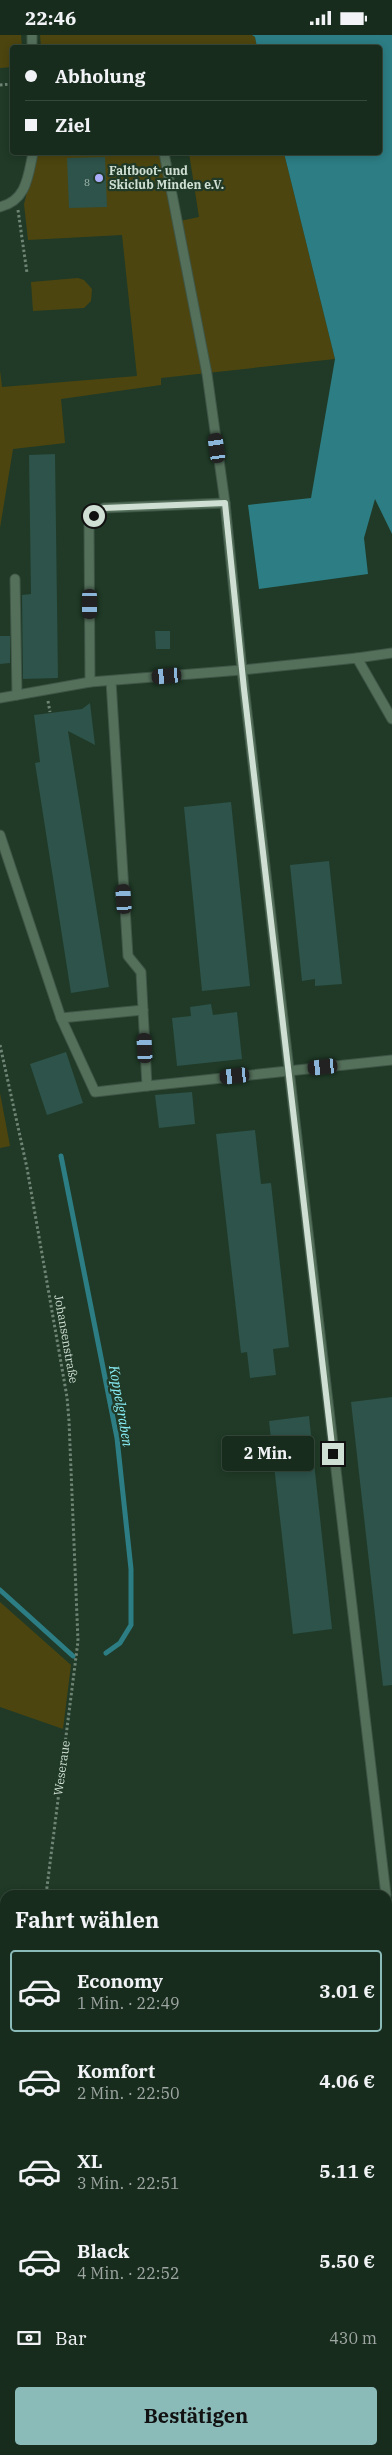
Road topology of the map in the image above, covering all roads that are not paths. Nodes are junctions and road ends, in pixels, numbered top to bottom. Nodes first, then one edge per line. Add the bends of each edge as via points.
1 (33, 155) edge
2 (164, 155) edge
3 (0, 207) edge
4 (225, 503) junction
5 (15, 579) dead end
6 (392, 653) edge
7 (358, 658) junction
8 (242, 670) junction
9 (111, 681) junction
10 (90, 682) junction
11 (17, 695) junction
12 (0, 698) edge
13 (392, 719) edge
14 (0, 835) edge
15 (142, 1010) junction
16 (61, 1018) junction
17 (392, 1060) edge
18 (288, 1070) junction
19 (147, 1086) junction
20 (385, 1890) edge

1 - 3 lane via 25,188 16,200
2 - 4 lane via 207,374
4 - 8 lane
4 - 10 lane via 104,508 94,516 89,526
5 - 11 lane
6 - 7 lane
7 - 8 lane
7 - 13 lane
8 - 9 lane
8 - 18 lane
9 - 10 lane
9 - 15 lane via 128,956 141,972
10 - 11 lane
11 - 12 lane
14 - 16 lane
15 - 16 lane
15 - 19 lane
16 - 19 lane via 95,1092
17 - 18 lane
18 - 19 lane
18 - 20 lane

